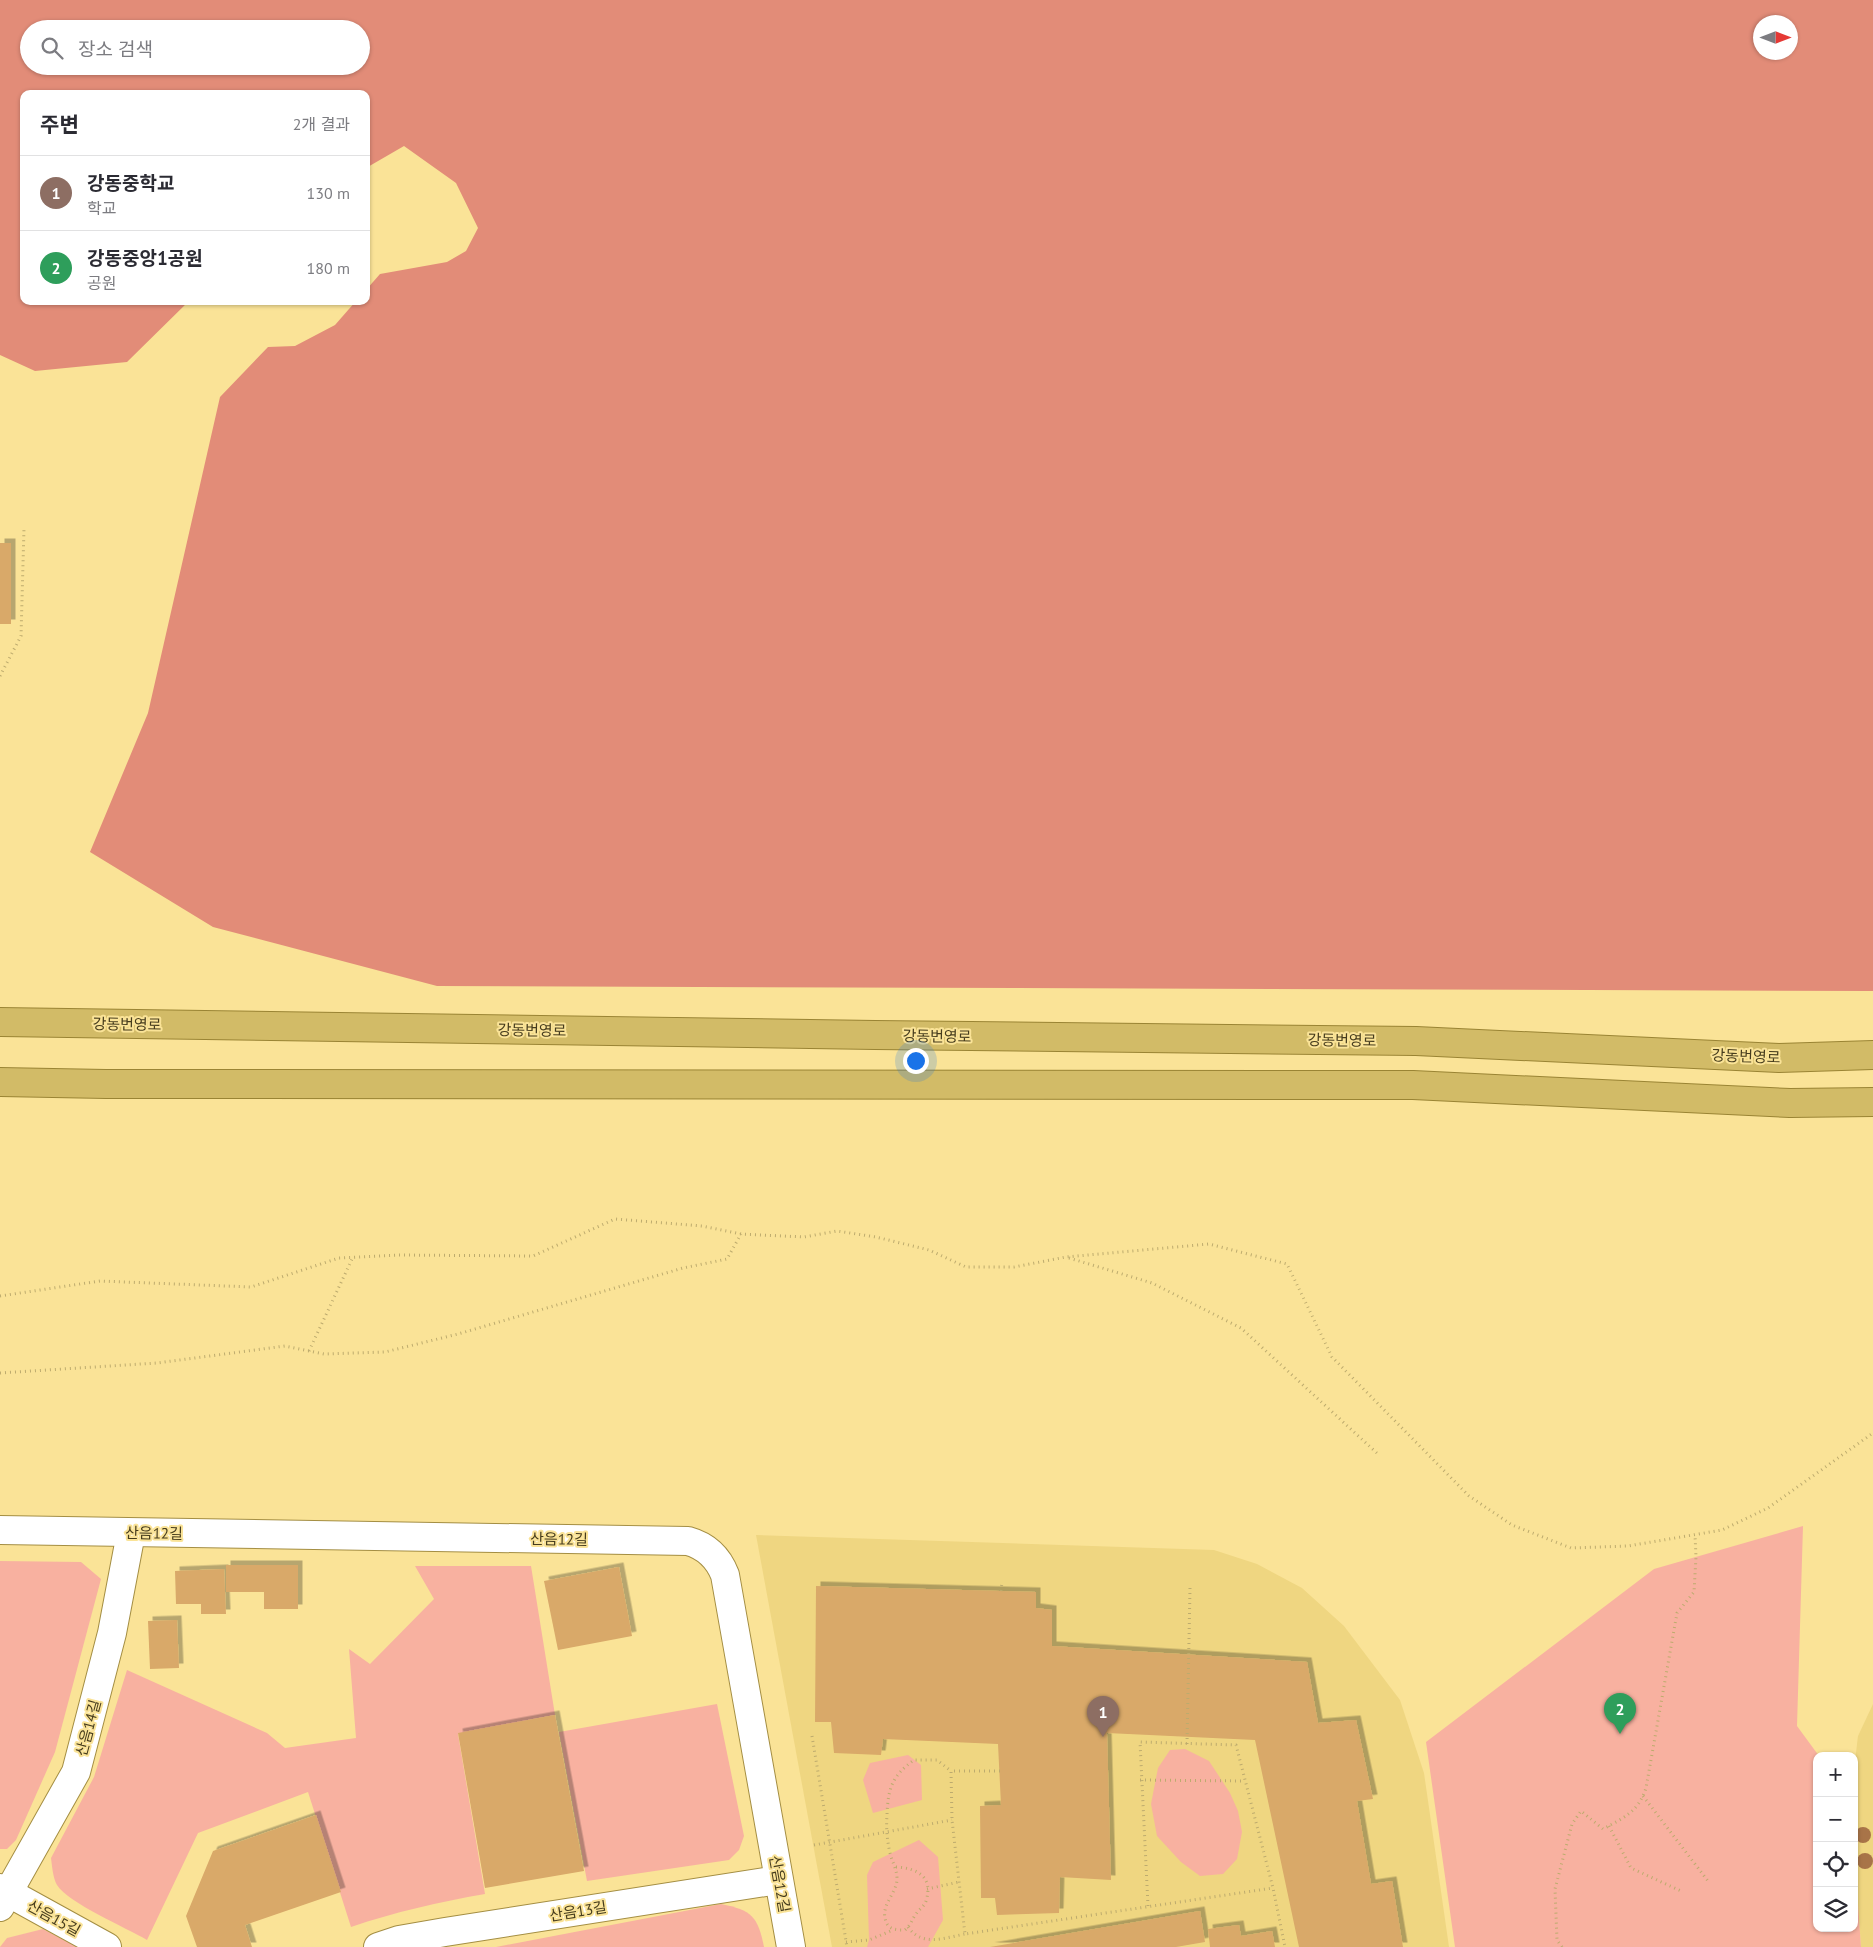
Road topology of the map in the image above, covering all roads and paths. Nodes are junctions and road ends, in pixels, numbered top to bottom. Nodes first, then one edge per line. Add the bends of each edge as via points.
1 (24, 528) dead end
2 (0, 676) edge
3 (0, 1022) edge
4 (1873, 1055) edge
5 (0, 1082) edge
6 (1873, 1102) edge
7 (741, 1234) junction
8 (353, 1257) junction
9 (1066, 1257) junction
10 (0, 1296) edge
11 (310, 1351) junction
12 (0, 1373) edge
13 (1873, 1433) edge
14 (1379, 1455) dead end
15 (0, 1530) edge
16 (132, 1533) junction
17 (1695, 1535) junction
18 (1002, 1582) dead end
19 (1190, 1588) dead end
20 (1001, 1591) dead end
21 (812, 1736) dead end
22 (1187, 1744) junction
23 (952, 1771) junction
24 (1000, 1771) dead end
25 (1140, 1780) junction
26 (1244, 1781) junction
27 (1643, 1795) junction
28 (952, 1820) junction
29 (1609, 1826) junction
30 (886, 1832) junction
31 (830, 1842) junction
32 (814, 1845) dead end
33 (896, 1867) junction
34 (778, 1880) junction
35 (1708, 1881) dead end
36 (959, 1882) junction
37 (1273, 1888) junction
38 (927, 1889) junction
39 (1681, 1891) dead end
40 (3, 1896) edge
41 (1148, 1906) junction
42 (908, 1927) junction
43 (893, 1930) junction
44 (965, 1934) junction
45 (846, 1942) junction
46 (107, 1947) edge
47 (378, 1947) edge
48 (791, 1947) edge
49 (847, 1947) edge
50 (1285, 1947) edge
51 (1562, 1947) edge

1 - 2 path via 21,636
3 - 4 highway, 강동번영로 via 1416,1041 1779,1058
5 - 6 highway via 1413,1085 1790,1103
7 - 8 path via 702,1226 615,1220 533,1256
7 - 9 path via 804,1237 837,1231 928,1250 966,1267 1014,1267
7 - 11 path via 727,1259 683,1268 458,1334 385,1352 324,1354
8 - 10 path via 339,1258 251,1287 100,1281
8 - 11 path
9 - 14 path via 1152,1283 1240,1328
9 - 17 path via 1209,1244 1287,1264 1332,1357 1469,1496 1512,1525 1571,1548 1628,1546
11 - 12 path via 285,1346 156,1363
13 - 17 path via 1768,1508 1722,1530
15 - 16 street, 산음12길
16 - 34 street, 산음12길 via 688,1541 703,1547 720,1562 726,1574
16 - 40 street, 산음14길 via 112,1634 76,1772
17 - 27 path via 1694,1592 1677,1612
18 - 20 path
19 - 22 path
21 - 31 path
22 - 25 path via 1140,1742
22 - 26 path via 1236,1745
23 - 24 path
23 - 28 path
23 - 30 path via 936,1760 914,1760 904,1768 889,1789
25 - 26 path
25 - 41 path
26 - 37 path
27 - 29 path via 1630,1813
27 - 35 path
28 - 30 path
28 - 36 path
29 - 39 path via 1631,1868
29 - 51 path via 1603,1829 1581,1811 1572,1824 1555,1889 1557,1940
30 - 31 path
30 - 33 path
31 - 32 path
31 - 45 path
33 - 38 path via 922,1875
33 - 43 path via 897,1880 884,1918
34 - 47 street, 산음13길 via 445,1932
34 - 48 street, 산음12길
36 - 38 path
36 - 44 path
37 - 41 path
37 - 50 path
38 - 42 path via 926,1901
40 - 46 street, 산음15길
41 - 44 path
42 - 43 path
42 - 44 path via 921,1940
43 - 45 path via 869,1940
45 - 49 path

